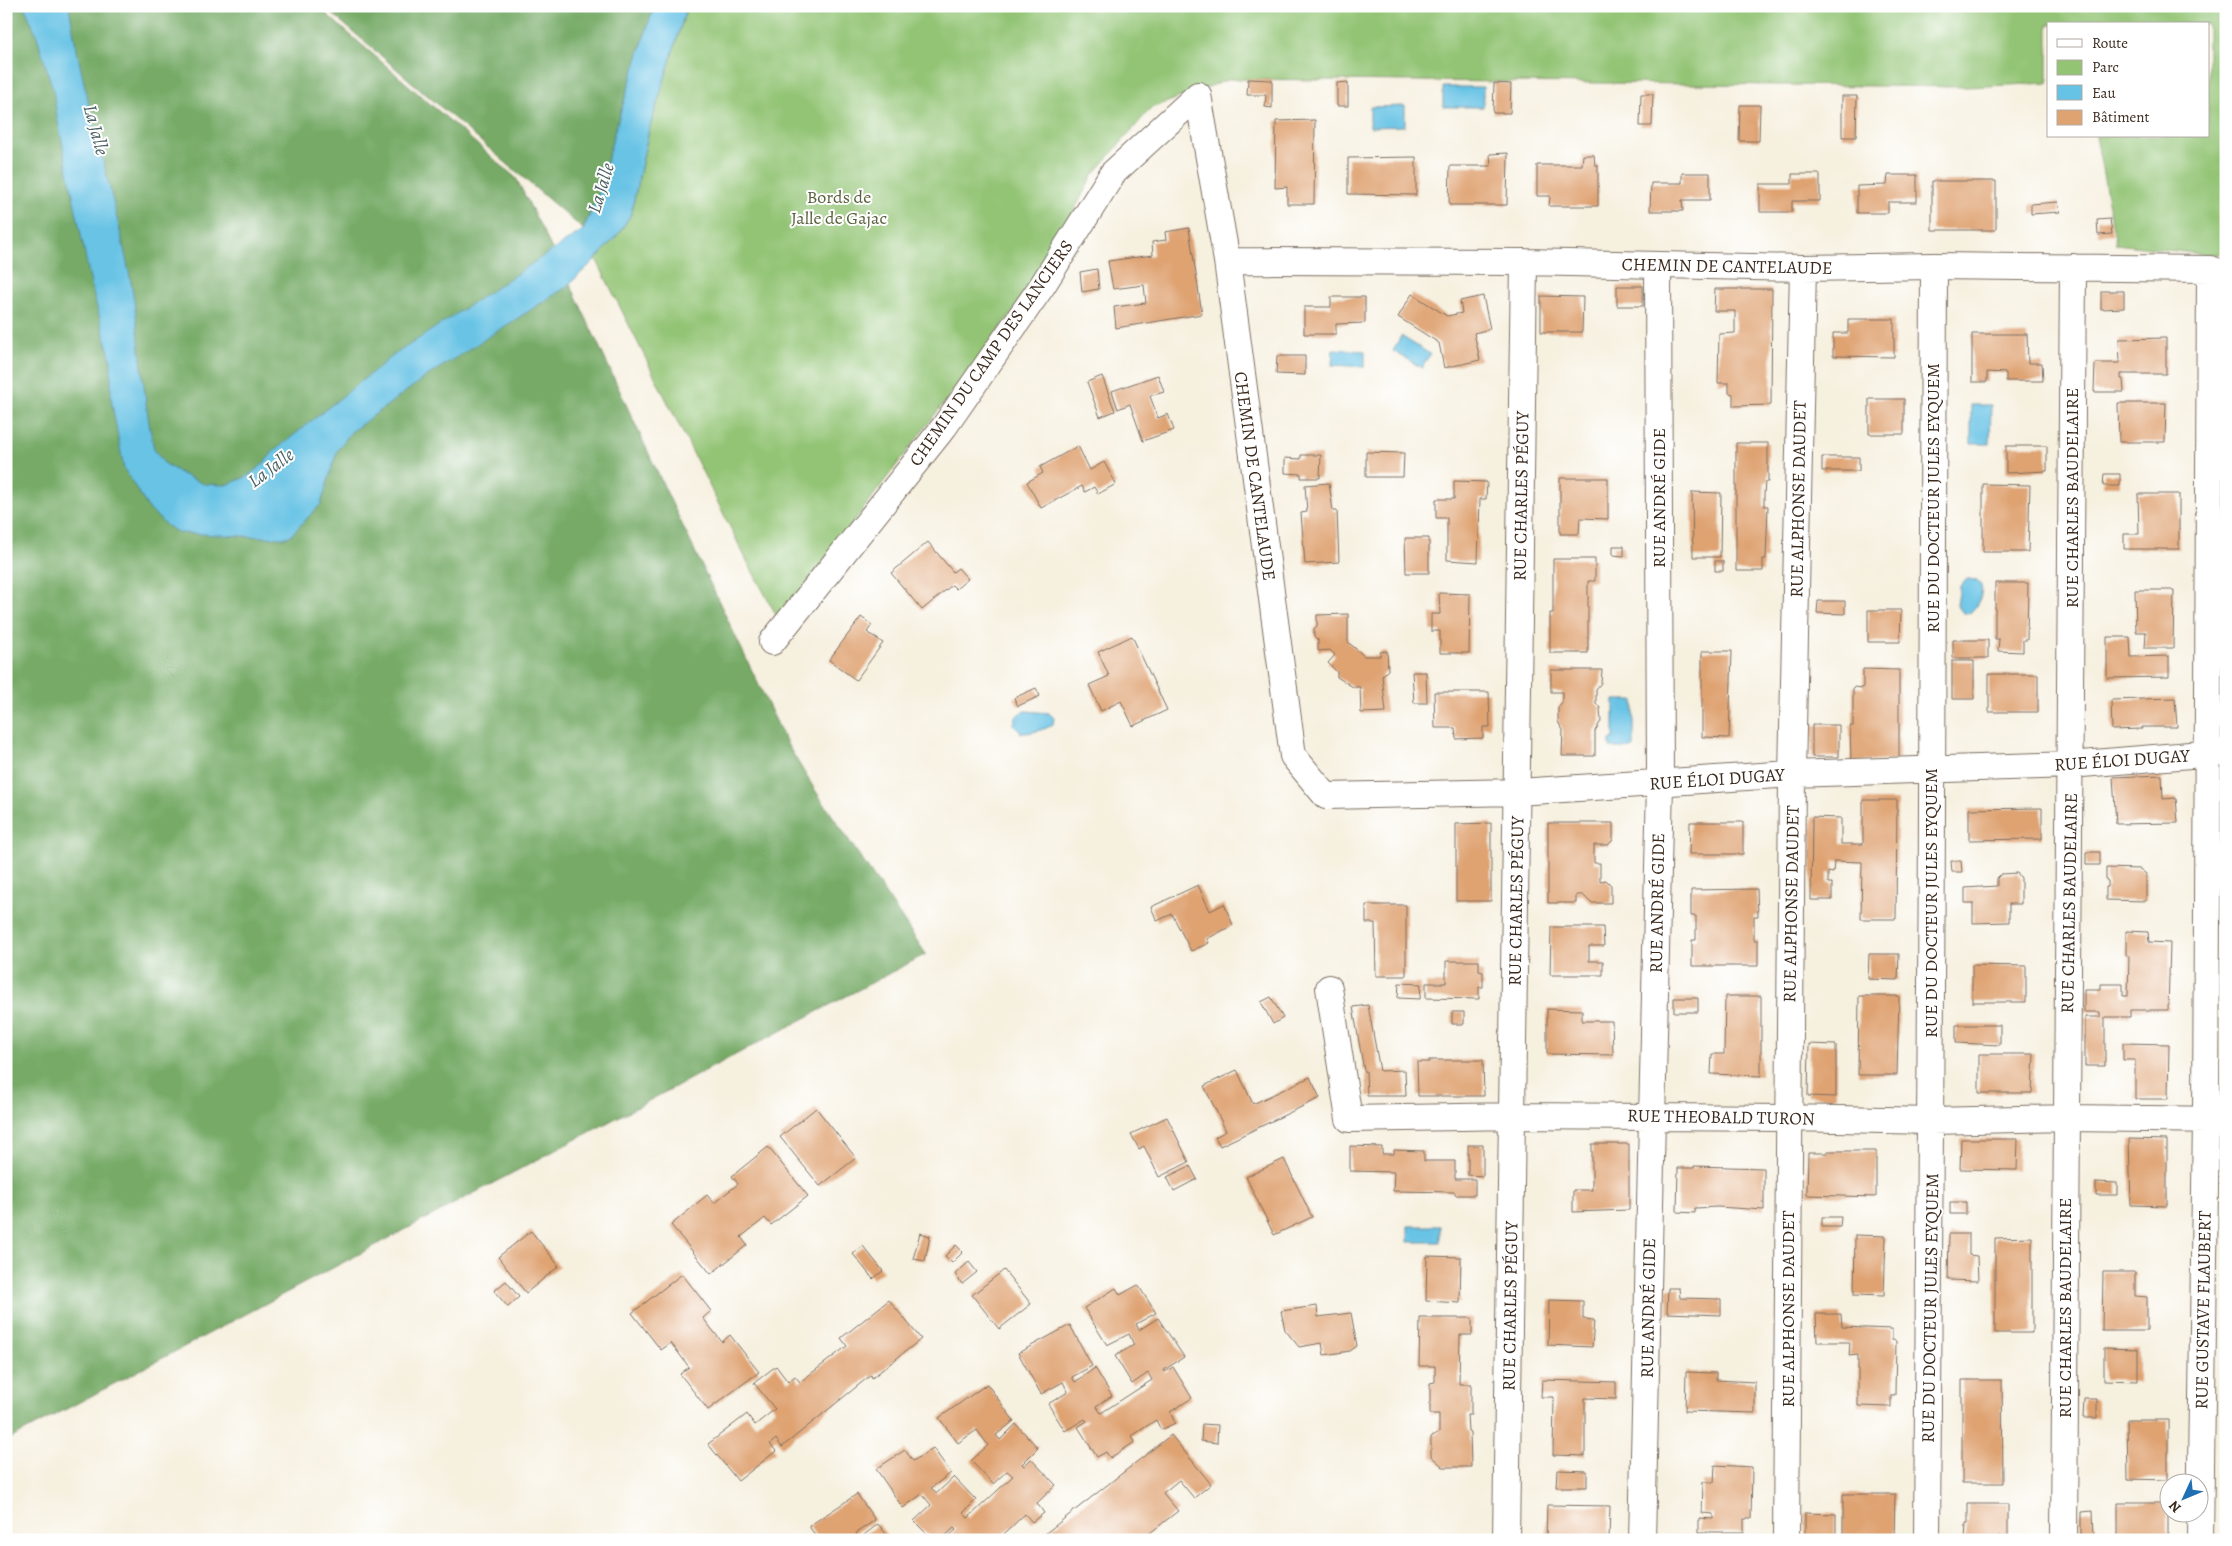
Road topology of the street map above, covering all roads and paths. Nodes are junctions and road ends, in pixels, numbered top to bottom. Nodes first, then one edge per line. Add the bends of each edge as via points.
1 (1198, 95) joint
2 (1227, 261) junction
3 (1524, 262) junction
4 (1658, 266) junction
5 (1934, 266) junction
6 (2073, 267) junction
7 (1803, 268) junction
8 (2218, 272) edge
9 (772, 642) dead end
10 (1284, 691) joint
11 (2217, 752) edge
12 (2070, 765) junction
13 (1931, 770) junction
14 (1792, 774) junction
15 (1660, 783) junction
16 (1517, 792) junction
17 (1329, 988) dead end
18 (1514, 1116) junction
19 (1653, 1116) junction
20 (1789, 1118) junction
21 (2067, 1118) junction
22 (2216, 1120) edge
23 (1932, 1121) junction
24 (1506, 1540) edge
25 (1642, 1540) edge
26 (1786, 1540) edge
27 (1927, 1540) edge
28 (2064, 1540) edge
29 (2200, 1540) edge

1 - 2 street, CHEMIN DE CANTELAUDE
1 - 9 street, CHEMIN DU CAMP DES LANCIERS via 1114,173 1042,286 944,427
2 - 3 street, CHEMIN DE CANTELAUDE
2 - 10 street, CHEMIN DE CANTELAUDE
3 - 4 street, CHEMIN DE CANTELAUDE
3 - 16 street, RUE CHARLES PÉGUY
4 - 7 street, CHEMIN DE CANTELAUDE
4 - 15 street, RUE ANDRÉ GIDE
5 - 6 street, CHEMIN DE CANTELAUDE
5 - 7 street, CHEMIN DE CANTELAUDE
5 - 13 street, RUE DU DOCTEUR JULES EYQUEM
6 - 8 street, CHEMIN DE CANTELAUDE
6 - 12 street, RUE CHARLES BAUDELAIRE
7 - 14 street, RUE ALPHONSE DAUDET
8 - 11 street, RUE GUSTAVE FLAUBERT
10 - 16 street, RUE ÉLOI DUGAY via 1293,756 1326,796
11 - 12 street, RUE ÉLOI DUGAY
11 - 22 street, RUE GUSTAVE FLAUBERT
12 - 13 street, RUE ÉLOI DUGAY
12 - 21 street, RUE CHARLES BAUDELAIRE
13 - 14 street, RUE ÉLOI DUGAY
13 - 23 street, RUE DU DOCTEUR JULES EYQUEM
14 - 15 street, RUE ÉLOI DUGAY
14 - 20 street, RUE ALPHONSE DAUDET
15 - 16 street, RUE ÉLOI DUGAY
15 - 19 street, RUE ANDRÉ GIDE
16 - 18 street, RUE CHARLES PÉGUY
17 - 18 street, RUE THEOBALD TURON via 1350,1119
18 - 19 street, RUE THEOBALD TURON
18 - 24 street, RUE CHARLES PÉGUY
19 - 20 street, RUE THEOBALD TURON
19 - 25 street, RUE ANDRÉ GIDE
20 - 23 street, RUE THEOBALD TURON
20 - 26 street, RUE ALPHONSE DAUDET
21 - 22 street, RUE THEOBALD TURON
21 - 23 street, RUE THEOBALD TURON
21 - 28 street, RUE CHARLES BAUDELAIRE
22 - 29 street, RUE GUSTAVE FLAUBERT
23 - 27 street, RUE DU DOCTEUR JULES EYQUEM

